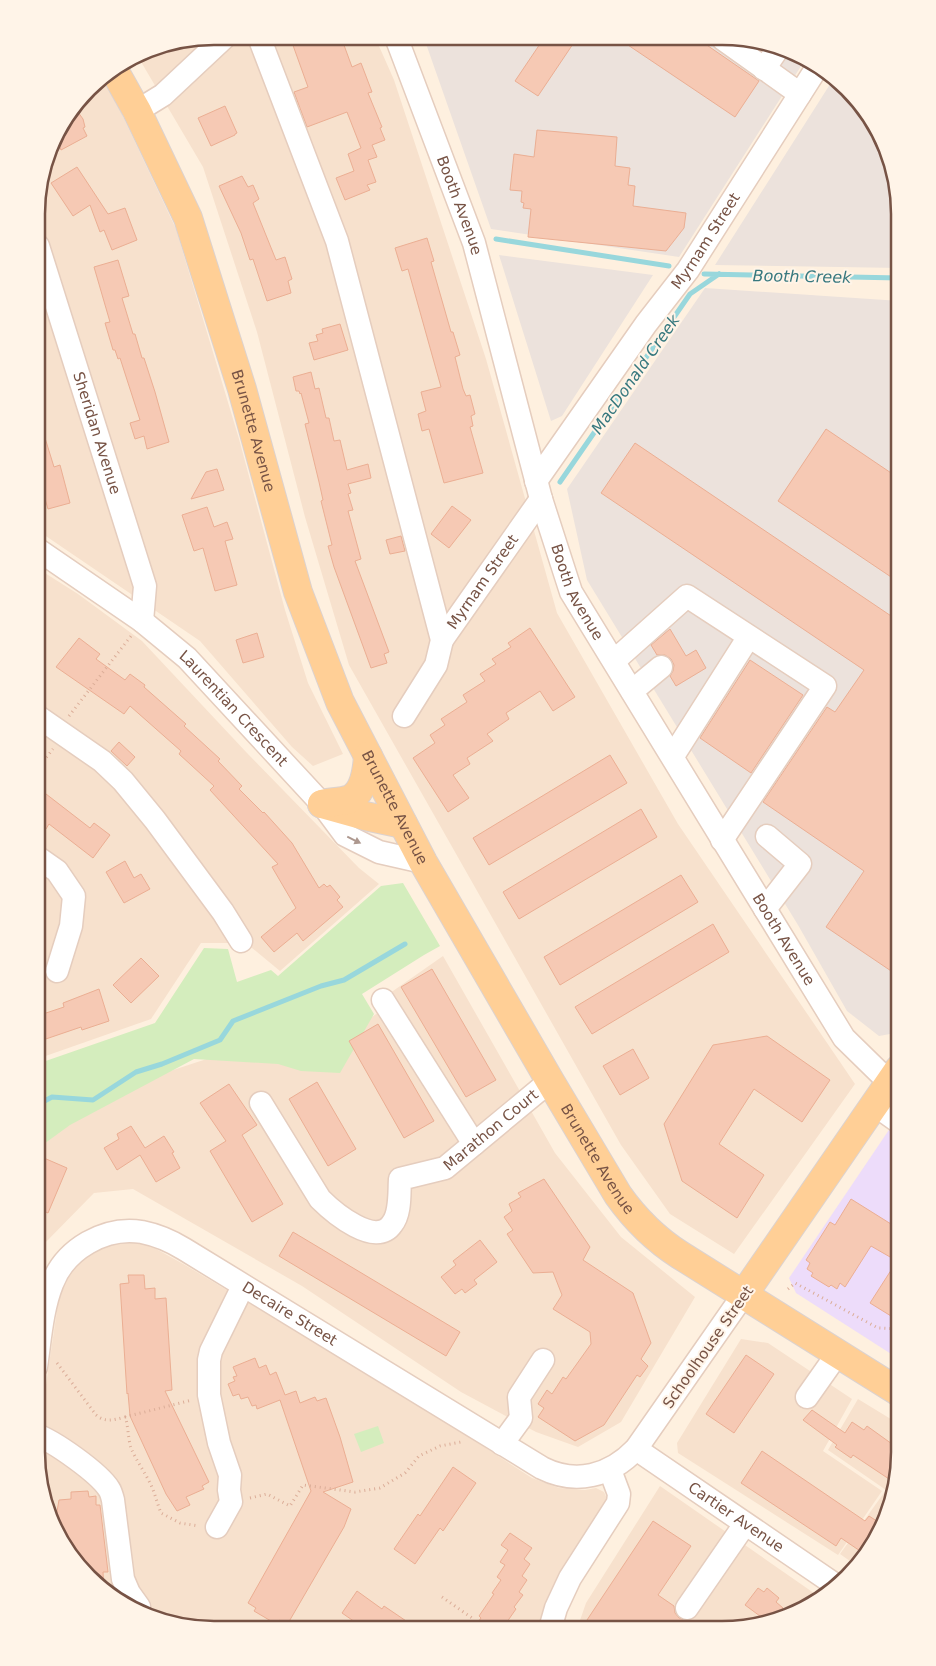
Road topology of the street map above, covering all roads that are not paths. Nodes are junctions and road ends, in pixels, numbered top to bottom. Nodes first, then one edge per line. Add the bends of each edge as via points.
1 (216, 45) edge
2 (262, 45) edge
3 (399, 45) edge
4 (731, 45) edge
5 (775, 54) edge
6 (764, 69) junction
7 (814, 73) edge
8 (117, 76) edge
9 (800, 94) junction
10 (137, 111) junction
11 (45, 268) edge
12 (538, 490) junction
13 (45, 555) edge
14 (136, 629) junction
15 (748, 638) junction
16 (442, 640) junction
17 (614, 661) junction
18 (661, 667) dead end
19 (632, 691) junction
20 (404, 716) dead end
21 (45, 722) edge
22 (368, 756) junction
23 (673, 756) junction
24 (322, 804) junction
25 (403, 824) junction
26 (767, 836) dead end
27 (722, 840) junction
28 (423, 862) junction
29 (45, 863) edge
30 (765, 909) junction
31 (240, 941) dead end
32 (57, 971) dead end
33 (383, 1000) dead end
34 (891, 1072) edge
35 (550, 1081) junction
36 (891, 1083) edge
37 (261, 1103) dead end
38 (875, 1105) junction
39 (891, 1116) edge
40 (474, 1144) junction
41 (243, 1286) junction
42 (744, 1294) junction
43 (45, 1314) edge
44 (838, 1353) junction
45 (543, 1360) dead end
46 (891, 1387) edge
47 (807, 1397) dead end
48 (45, 1439) edge
49 (502, 1444) junction
50 (636, 1449) junction
51 (610, 1470) junction
52 (745, 1524) junction
53 (217, 1527) dead end
54 (830, 1581) edge
55 (134, 1600) edge
56 (687, 1608) dead end
57 (552, 1621) edge

1 - 10 street via 163,95
2 - 16 street via 337,241
3 - 12 street, Booth Avenue via 474,243
4 - 6 street
5 - 6 street
6 - 9 street
7 - 9 street, Myrnam Street
8 - 10 main road, Brunette Avenue
9 - 12 street, Myrnam Street via 688,270 646,324
10 - 22 main road, Brunette Avenue via 188,218 242,389 298,592 340,702
11 - 14 street, Sheridan Avenue via 145,586
12 - 16 street, Myrnam Street
12 - 17 street, Booth Avenue via 571,592
13 - 14 street, Laurentian Crescent
14 - 24 street, Laurentian Crescent via 187,658
15 - 17 street via 687,596
15 - 23 street
15 - 27 street via 824,686
16 - 20 street via 436,665
17 - 19 street, Booth Avenue
18 - 19 street
19 - 23 street, Booth Avenue
21 - 31 street via 123,781 223,912
22 - 24 main road via 358,792 349,799
22 - 25 main road, Brunette Avenue
23 - 27 street, Booth Avenue
24 - 25 main road
24 -> 28 street, Laurentian Crescent via 345,836 379,852
25 - 28 main road, Brunette Avenue
26 - 30 street via 800,864
27 - 30 street, Booth Avenue
28 - 35 main road, Brunette Avenue
29 - 32 street via 57,871 74,896 71,926
30 - 34 street, Booth Avenue via 844,1038
33 - 40 street
35 - 40 street, Marathon Court
35 - 42 main road, Brunette Avenue via 618,1195 640,1223 670,1248
36 - 38 main road, Schoolhouse Street
37 - 40 street, Marathon Court via 320,1200 359,1228 371,1232 380,1233 393,1224 397,1216 400,1179 444,1168
38 - 39 street
38 - 42 main road, Schoolhouse Street
41 - 43 street, Decaire Street via 159,1236 139,1231 117,1232 81,1246 70,1256 58,1271 49,1292
41 - 49 street, Decaire Street
41 - 53 street via 209,1360 210,1395 219,1443 230,1475 231,1502
42 - 44 main road, Brunette Avenue
42 - 50 street, Schoolhouse Street
44 - 46 main road, Brunette Avenue
44 - 47 street
45 - 49 street via 518,1397 521,1418
48 - 55 street via 61,1447 109,1489 123,1579
49 - 51 street, Decaire Street via 542,1468 559,1474 584,1476
50 - 51 street, Schoolhouse Street
50 - 52 street, Cartier Avenue
51 - 57 street via 619,1494 618,1503 570,1578
52 - 54 street, Cartier Avenue
52 - 56 street

